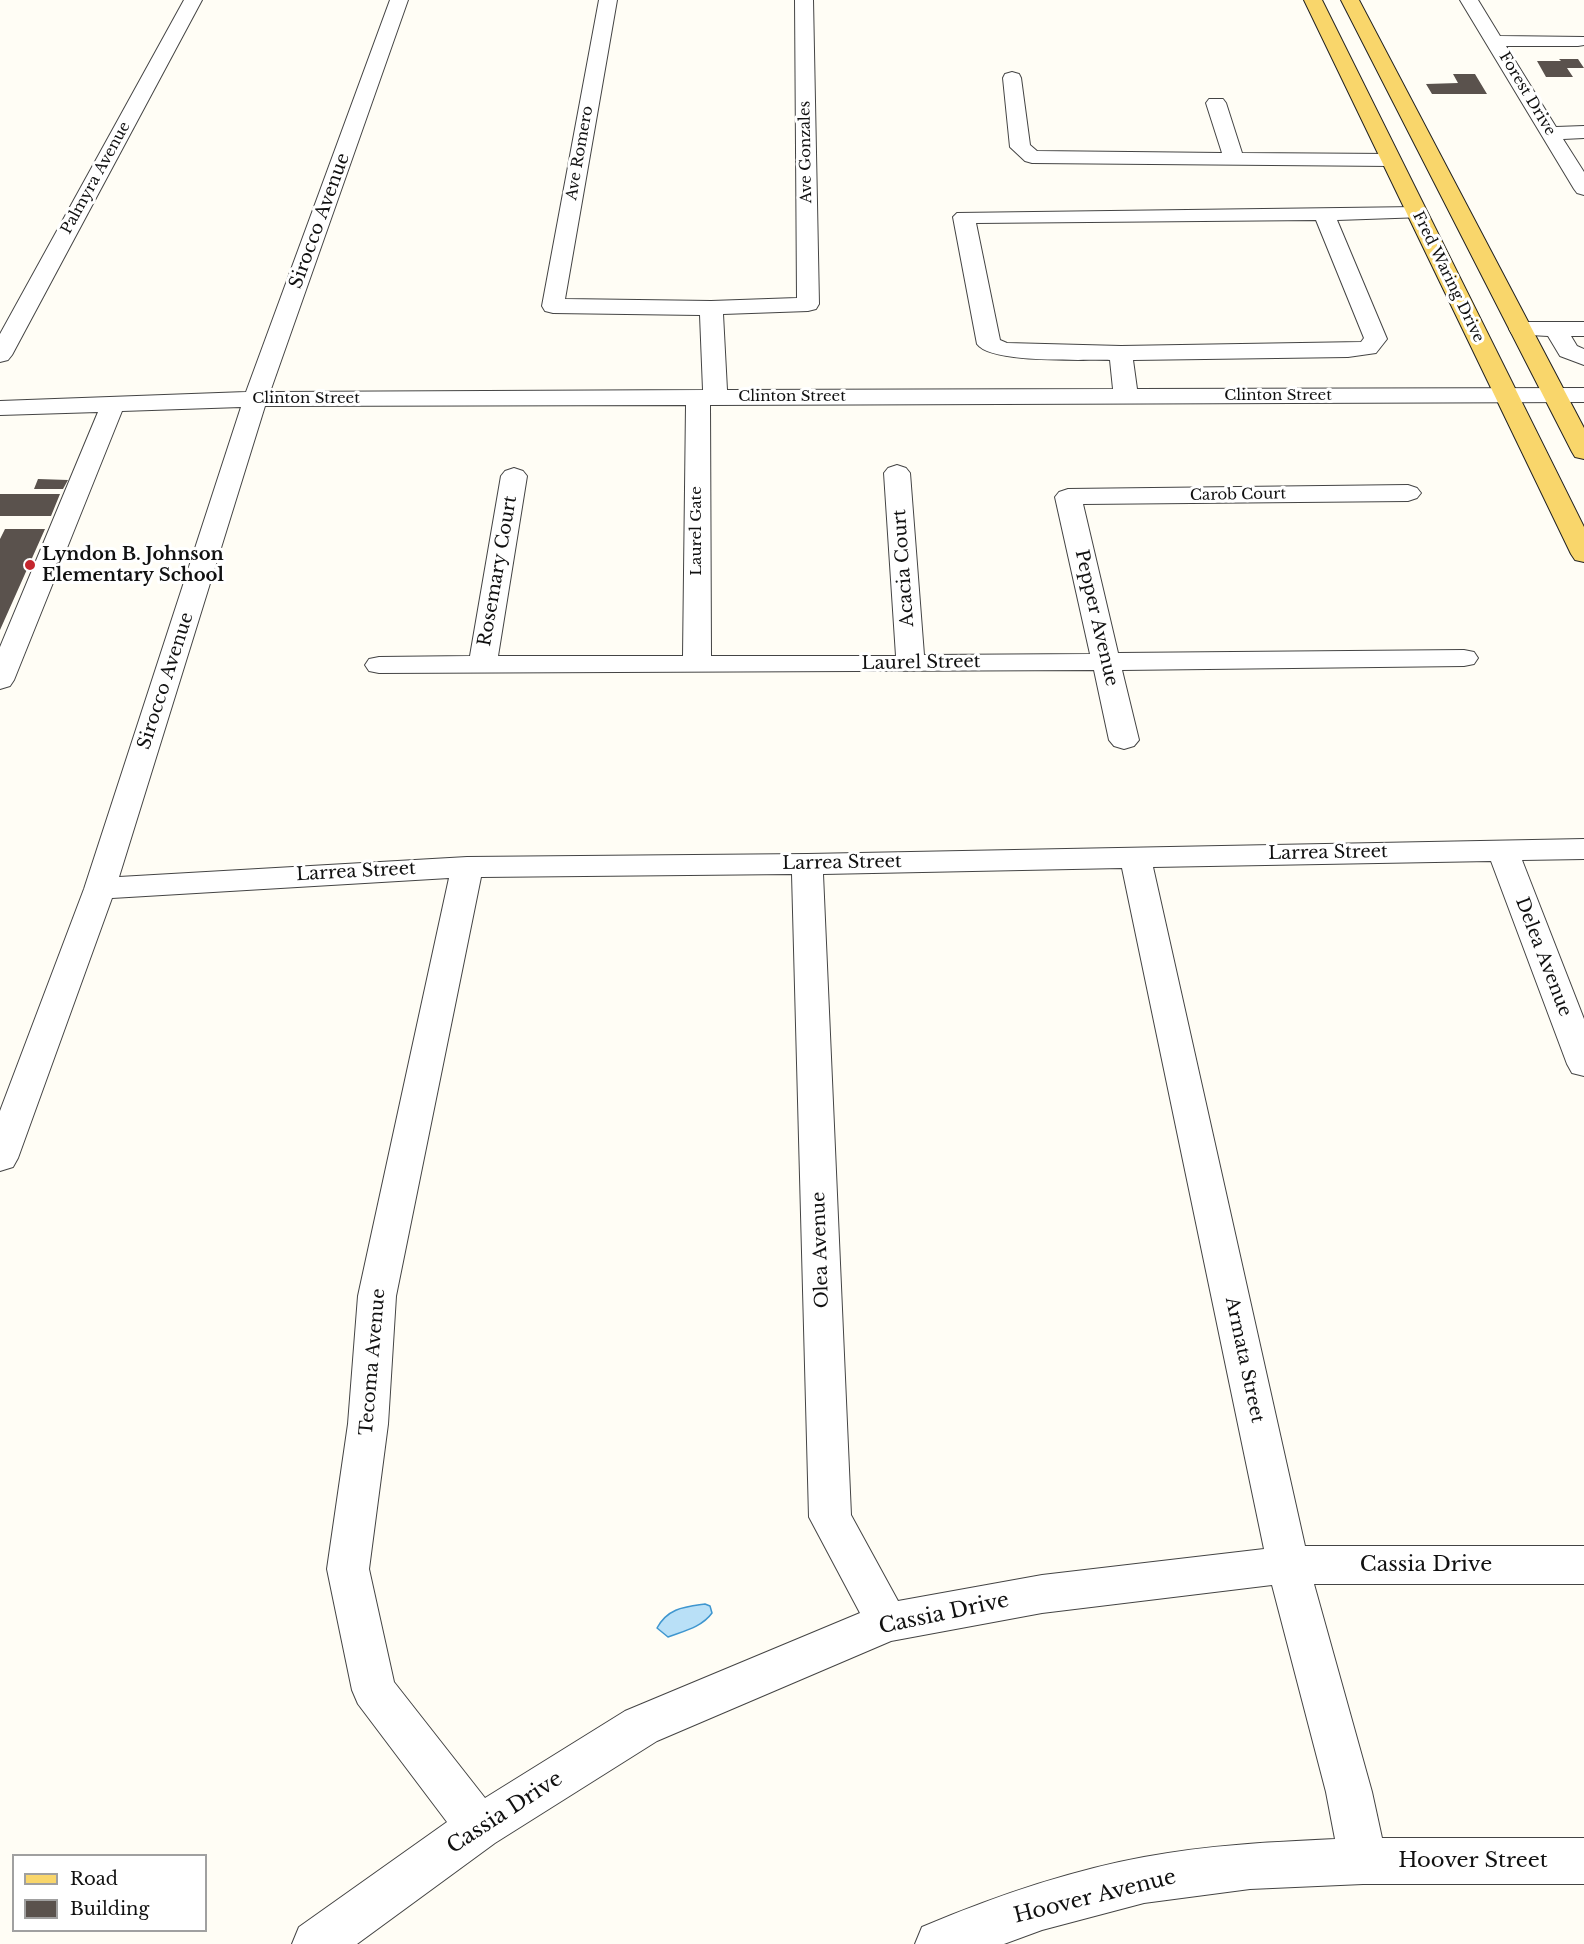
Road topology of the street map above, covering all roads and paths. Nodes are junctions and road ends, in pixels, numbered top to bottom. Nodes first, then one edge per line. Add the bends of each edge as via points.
1 (193, 0) edge
2 (399, 0) edge
3 (608, 0) edge
4 (804, 0) edge
5 (1313, 0) edge
6 (1350, 0) edge
7 (1468, 0) edge
8 (1495, 41) junction
9 (1578, 41) dead end
10 (1342, 57) junction
11 (1382, 57) junction
12 (1012, 78) dead end
13 (1216, 103) dead end
14 (1584, 132) edge
15 (1551, 133) junction
16 (1234, 159) junction
17 (1391, 160) junction
18 (1584, 189) edge
19 (1417, 213) junction
20 (1324, 214) junction
21 (1210, 215) junction
22 (1217, 236) dead end
23 (711, 308) junction
24 (1520, 329) junction
25 (1556, 329) junction
26 (1584, 329) edge
27 (1121, 353) junction
28 (0, 355) edge
29 (1584, 358) edge
30 (1126, 395) junction
31 (1584, 395) edge
32 (1505, 396) junction
33 (1554, 396) junction
34 (706, 398) junction
35 (255, 399) junction
36 (113, 403) junction
37 (0, 408) edge
38 (1584, 452) edge
39 (897, 473) dead end
40 (514, 476) dead end
41 (1408, 493) dead end
42 (1068, 497) joint
43 (1584, 554) edge
44 (1464, 658) dead end
45 (1107, 660) junction
46 (697, 664) junction
47 (911, 664) junction
48 (379, 665) dead end
49 (483, 665) junction
50 (0, 680) edge
51 (1124, 740) dead end
52 (1584, 849) edge
53 (1503, 850) junction
54 (1134, 857) junction
55 (807, 864) junction
56 (467, 867) junction
57 (100, 889) junction
58 (1584, 1064) edge
59 (0, 1158) edge
60 (1288, 1564) junction
61 (1584, 1564) edge
62 (887, 1622) junction
63 (479, 1827) junction
64 (1363, 1861) junction
65 (1584, 1861) edge
66 (316, 1944) edge
67 (939, 1944) edge

1 - 28 street, Palmyra Avenue
2 - 35 street, Sirocco Avenue
3 - 23 street, Ave Romero via 553,306
4 - 23 street, Ave Gonzales via 808,304
5 - 10 main road, Fred Waring Drive
6 - 11 main road
7 - 8 street, Forest Drive
8 - 9 street
8 - 15 street, Forest Drive
10 - 11 main road
10 - 17 main road, Fred Waring Drive
11 - 24 main road
12 - 16 street via 1020,147 1032,157
13 - 16 street
14 - 15 street
15 - 18 street, Forest Drive
16 - 17 street
17 - 19 main road, Fred Waring Drive
19 - 20 street
19 - 32 main road, Fred Waring Drive
20 - 21 street
20 - 27 street via 1376,339 1368,348
21 - 22 street
21 - 27 street via 1081,226 964,217 989,344 1003,350
23 - 34 street, Laurel Gate
24 - 25 street
24 - 33 main road
25 - 26 street
25 - 29 street via 1568,351
27 - 30 street
30 - 32 street, Clinton Street
30 - 34 street, Clinton Street
31 - 33 street, Clinton Street
32 - 33 street, Clinton Street
32 - 43 main road, Fred Waring Drive
33 - 38 main road
34 - 35 street, Clinton Street
34 - 46 street, Laurel Gate
35 - 36 street, Clinton Street
35 - 57 street, Sirocco Avenue
36 - 37 street, Clinton Street
36 - 50 street
39 - 47 street, Acacia Court
40 - 49 street, Rosemary Court
41 - 42 street, Carob Court
42 - 45 street, Pepper Avenue
44 - 45 street, Laurel Street
45 - 47 street, Laurel Street
45 - 51 street, Pepper Avenue
46 - 47 street, Laurel Street
46 - 49 street, Laurel Street
48 - 49 street, Laurel Street
52 - 53 street, Larrea Street
53 - 54 street, Larrea Street
53 - 58 street, Delea Avenue
54 - 55 street, Larrea Street
54 - 60 street, Armata Street
55 - 56 street, Larrea Street
55 - 62 street, Olea Avenue via 830,1517
56 - 57 street, Larrea Street
56 - 63 street, Tecoma Avenue via 377,1296 368,1424 348,1569 374,1690
57 - 59 street, Sirocco Avenue
60 - 61 street, Cassia Drive
60 - 62 street, Cassia Drive via 1042,1594
60 - 64 street, Armata Street via 1349,1792
62 - 63 street, Cassia Drive via 641,1725
63 - 66 street, Cassia Drive
64 - 65 street, Hoover Street
64 - 67 street, Hoover Avenue via 1250,1866 1144,1880 1042,1906

